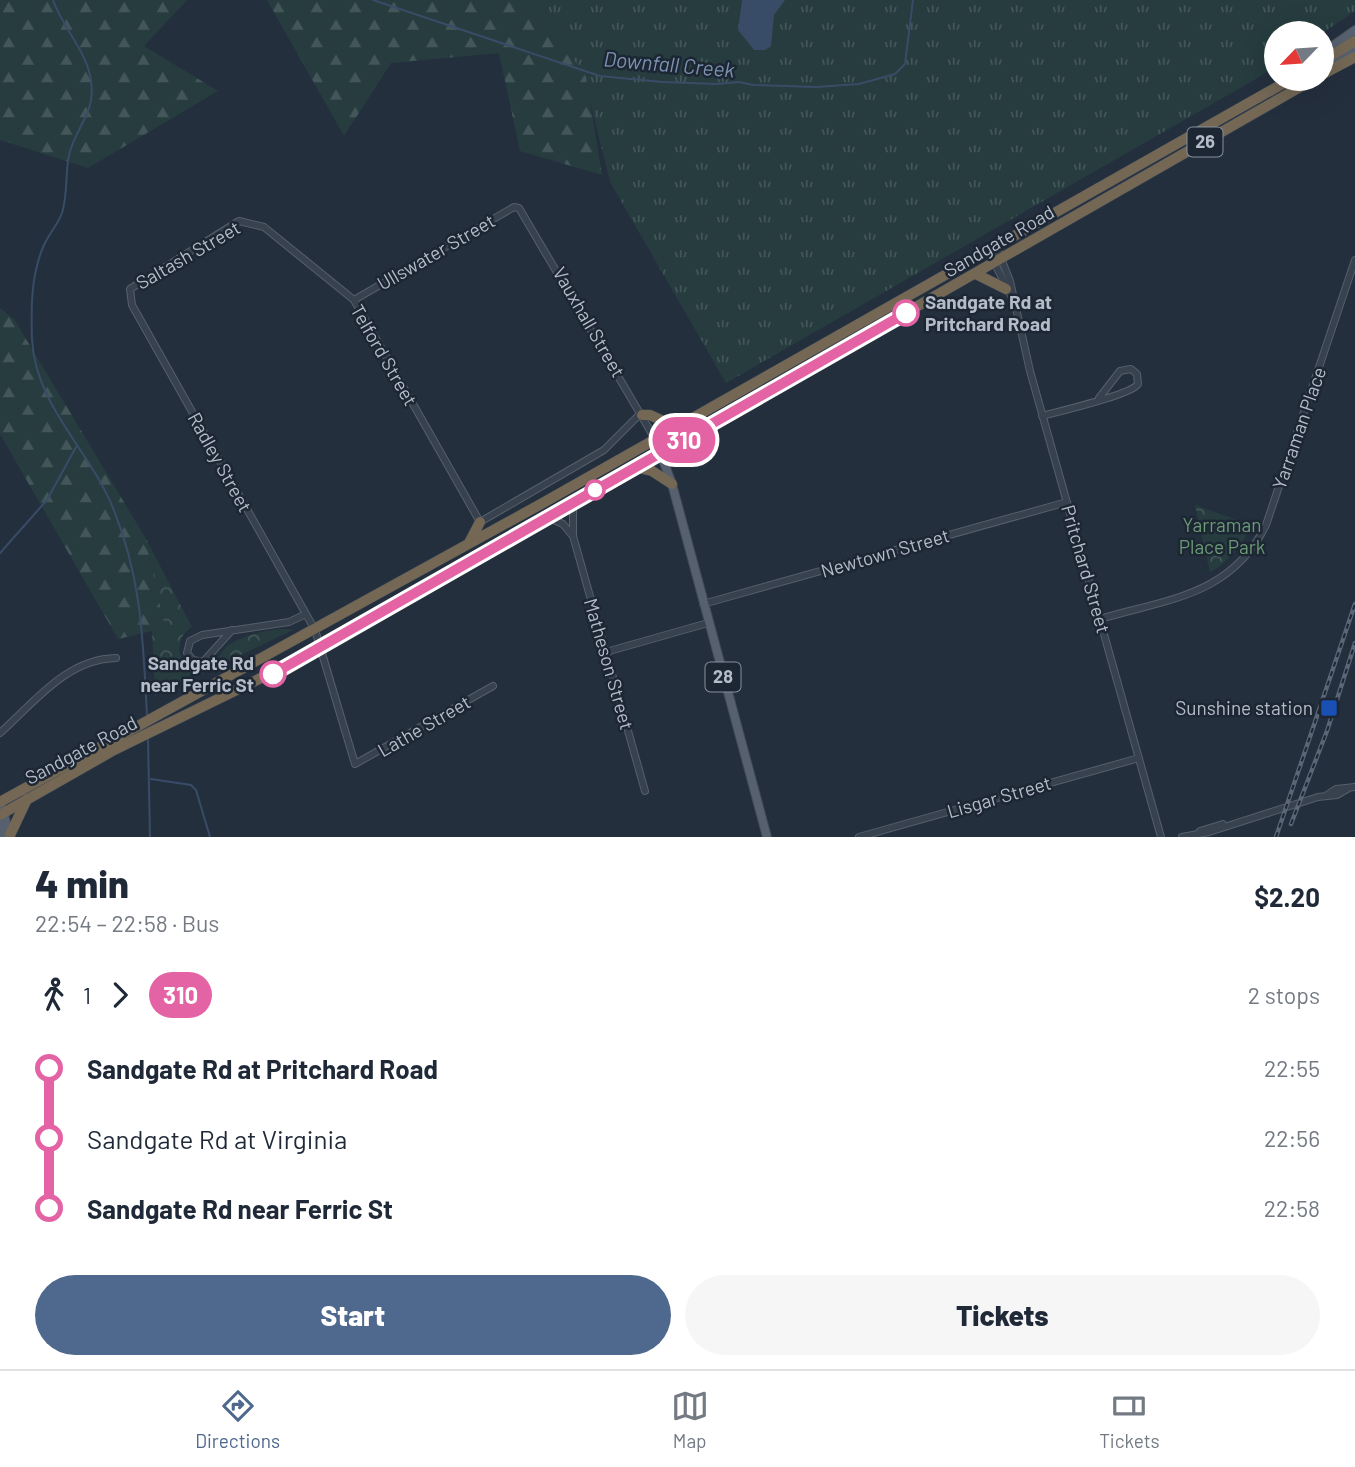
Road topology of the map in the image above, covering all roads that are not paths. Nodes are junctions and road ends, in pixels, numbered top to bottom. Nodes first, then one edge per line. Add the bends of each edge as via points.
1 (1355, 30) edge
2 (1355, 41) edge
3 (1334, 45) edge
4 (1355, 50) edge
5 (1334, 54) edge
6 (1355, 57) edge
7 (1334, 65) edge
8 (1334, 68) edge
9 (1269, 91) edge
10 (1293, 91) edge
11 (519, 208) joint
12 (250, 222) joint
13 (992, 248) junction
14 (1355, 260) edge
15 (998, 261) junction
16 (976, 274) junction
17 (1006, 289) junction
18 (128, 293) joint
19 (354, 300) junction
20 (1013, 300) junction
21 (1099, 398) junction
22 (642, 414) junction
23 (1042, 416) junction
24 (676, 428) junction
25 (655, 439) junction
26 (661, 453) junction
27 (635, 467) junction
28 (672, 484) junction
29 (1067, 502) junction
30 (573, 503) junction
31 (547, 517) junction
32 (481, 522) junction
33 (573, 537) junction
34 (469, 543) junction
35 (703, 604) junction
36 (306, 614) junction
37 (1100, 619) junction
38 (708, 623) junction
39 (232, 630) junction
40 (315, 630) junction
41 (321, 647) junction
42 (606, 652) junction
43 (116, 658) dead end
44 (493, 687) dead end
45 (0, 733) edge
46 (1139, 758) junction
47 (355, 764) joint
48 (1352, 787) edge
49 (645, 791) dead end
50 (27, 799) junction
51 (1, 809) edge
52 (0, 824) edge
53 (8, 836) edge
54 (767, 837) edge
55 (859, 837) edge
56 (1161, 837) edge
57 (1182, 837) edge

1 - 3 main road
2 - 5 highway
4 - 7 main road, Sandgate Road
6 - 8 highway, Sandgate Road / 26
9 - 13 highway, Sandgate Road / 26
10 - 15 highway, Sandgate Road / 26
11 - 19 street, Ullswater Street
11 - 22 street, Vauxhall Street
12 - 18 street, Saltash Street via 239,221 135,284
12 - 19 street, Telford Street via 264,227
13 - 15 street, Pritchard Street
13 - 24 highway, Sandgate Road / 26
14 - 37 street, Yarraman Place via 1266,525 1251,550 1231,571 1203,589
15 - 16 highway, Sandgate Road / 26
15 - 17 street, Pritchard Street
15 - 20 street, Pritchard Street
16 - 17 highway
16 - 26 highway, Sandgate Road / 26
17 - 20 street, Pritchard Street
18 - 36 street, Radley Street
19 - 32 street, Telford Street
20 - 23 street, Pritchard Street
21 - 21 street via 1120,371 1131,369 1137,374 1133,390
21 - 23 street
22 - 24 highway
22 - 25 street, Vauxhall Street
22 - 32 street via 604,450
23 - 29 street, Pritchard Street
24 - 25 highway, Sandgate Road / 26
25 - 26 main road, 28
25 - 34 highway, Sandgate Road / 26
26 - 27 highway, Sandgate Road / 26
26 - 28 main road, 28
27 - 28 highway
27 - 30 highway, Sandgate Road / 26
28 - 35 main road, 28
29 - 35 street, Newtown Street
29 - 37 street, Pritchard Street
30 - 31 highway, Sandgate Road / 26
30 - 33 street, Matheson Street
31 - 33 street via 565,526
31 - 41 highway, Sandgate Road / 26
32 - 34 highway
33 - 42 street, Matheson Street
34 - 40 highway, Sandgate Road / 26
35 - 38 main road, 28
36 - 39 street via 289,622
36 - 40 street, Radley Street
37 - 46 street, Pritchard Street
38 - 42 street
38 - 54 main road, 28
39 - 39 street via 203,662 187,653 187,644 194,638
40 - 41 street, Radley Street
40 - 51 highway, Sandgate Road / 26 via 133,727
41 - 47 street, Radley Street
41 - 50 highway, Sandgate Road / 26
42 - 49 street, Matheson Street
43 - 45 street via 96,660 67,674
44 - 47 street, Lathe Street
46 - 55 street, Lisgar Street
46 - 56 street, Pritchard Street
48 - 57 street
50 - 51 highway, Sandgate Road / 26
50 - 53 highway
51 - 53 main road
52 - 53 main road

